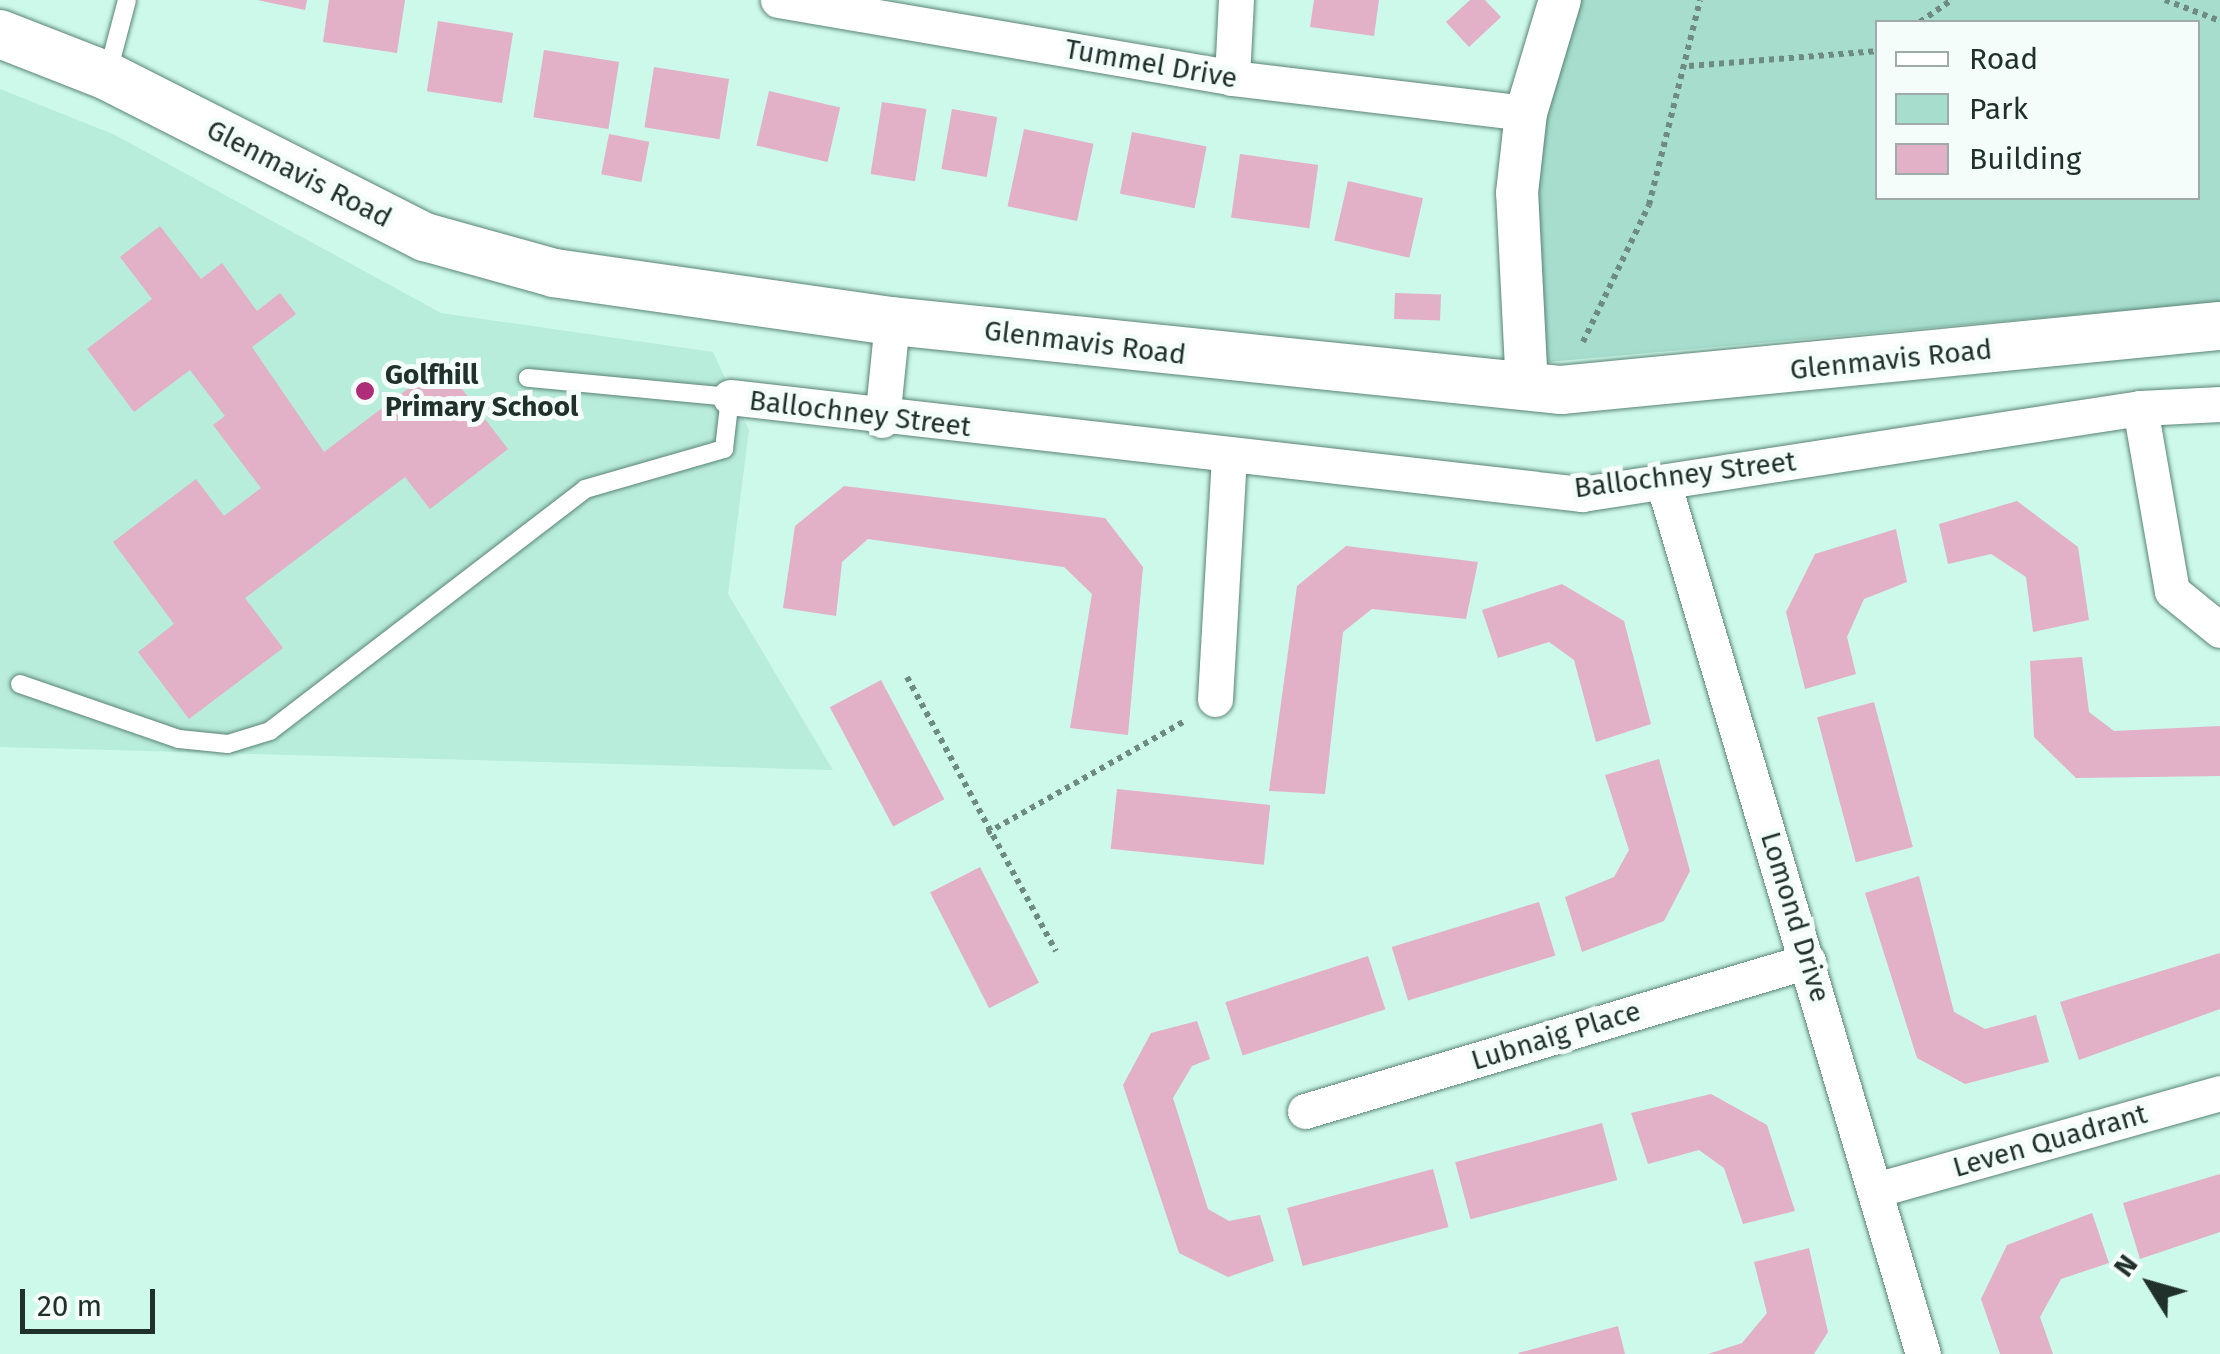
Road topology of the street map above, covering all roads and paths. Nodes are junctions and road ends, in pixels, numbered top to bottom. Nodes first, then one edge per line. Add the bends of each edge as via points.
1 (127, 0) edge
2 (778, 0) edge
3 (1236, 0) edge
4 (1560, 0) edge
5 (1700, 0) edge
6 (1950, 0) edge
7 (2165, 0) edge
8 (1923, 20) edge
9 (2220, 21) edge
10 (0, 34) edge
11 (1875, 50) edge
12 (1689, 66) junction
13 (106, 76) junction
14 (1232, 78) junction
15 (1526, 113) junction
16 (892, 320) junction
17 (2220, 326) edge
18 (528, 378) dead end
19 (1544, 389) junction
20 (730, 397) junction
21 (2220, 404) edge
22 (2140, 408) junction
23 (882, 420) junction
24 (1229, 455) junction
25 (1664, 482) junction
26 (2220, 630) edge
27 (907, 677) dead end
28 (20, 684) dead end
29 (1215, 699) joint
30 (986, 834) junction
31 (1056, 952) dead end
32 (1808, 961) junction
33 (2220, 1092) edge
34 (1305, 1112) dead end
35 (1879, 1189) junction
36 (1922, 1354) edge

1 - 13 lane
2 - 14 street, Tummel Drive
3 - 14 street
4 - 15 street
5 - 12 path
6 - 8 path
7 - 9 path
10 - 13 main road, Glenmavis Road
11 - 12 path
12 - 19 path via 1649,204
13 - 16 main road, Glenmavis Road via 424,238 554,274
14 - 15 street, Tummel Drive
15 - 19 street via 1517,193
16 - 19 main road, Glenmavis Road
16 - 23 street
17 - 19 main road, Glenmavis Road
18 - 20 lane
20 - 23 street, Ballochney Street
20 - 28 lane via 724,448 585,490 270,731 228,744 179,739
21 - 22 street, Ballochney Street
22 - 25 street, Ballochney Street
22 - 26 street via 2172,591
23 - 24 street, Ballochney Street
24 - 25 street, Ballochney Street via 1582,494
24 - 29 street
25 - 32 street, Lomond Drive
27 - 30 path
29 - 30 path via 1122,764 994,822
30 - 31 path
32 - 34 street, Lubnaig Place
32 - 35 street, Lomond Drive
33 - 35 street, Leven Quadrant
35 - 36 street, Lomond Drive

